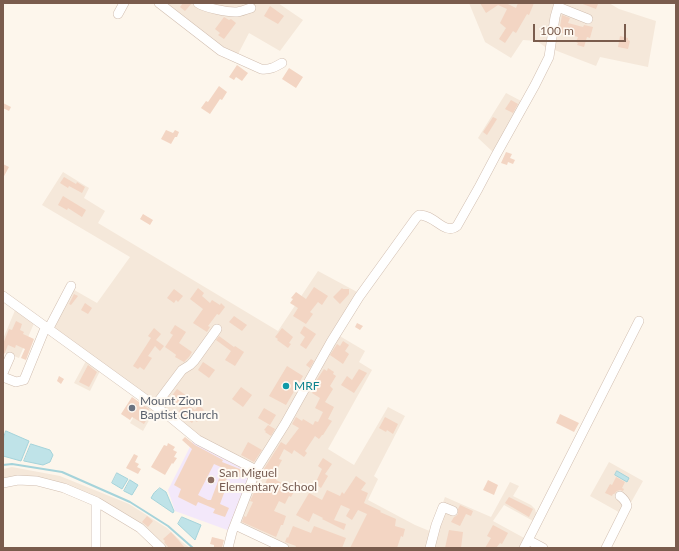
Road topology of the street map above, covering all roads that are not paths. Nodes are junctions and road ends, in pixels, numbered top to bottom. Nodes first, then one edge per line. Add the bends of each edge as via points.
1 (124, 3) edge
2 (159, 3) edge
3 (198, 3) edge
4 (558, 5) edge
5 (251, 8) dead end
6 (118, 14) dead end
7 (588, 19) dead end
8 (282, 63) dead end
9 (71, 286) dead end
10 (3, 296) edge
11 (639, 321) dead end
12 (47, 327) junction
13 (217, 329) dead end
14 (10, 357) dead end
15 (3, 373) edge
16 (3, 378) edge
17 (155, 406) junction
18 (256, 470) junction
19 (3, 483) edge
20 (620, 496) dead end
21 (96, 505) dead end
22 (453, 511) dead end
23 (235, 525) junction
24 (526, 544) edge
25 (96, 548) edge
26 (161, 548) edge
27 (228, 548) edge
28 (284, 548) edge
29 (430, 548) edge
30 (543, 548) edge
31 (606, 548) edge

1 - 6 street
2 - 8 street via 221,51 261,69 267,70
3 - 5 street via 208,8 235,12
4 - 7 street
4 - 18 street via 549,57 458,226 448,229 427,216 419,215 416,218 359,296
9 - 12 street
10 - 12 street
11 - 24 street
12 - 16 street via 24,380 16,382
12 - 17 street
13 - 17 street via 194,361 182,370
14 - 15 street
17 - 18 street via 198,440
18 - 23 street
19 - 26 street via 18,480 37,481 64,488 97,502 140,528
20 - 31 street via 627,506
21 - 25 street
22 - 29 street via 443,507
23 - 27 street
23 - 28 street
24 - 30 street

